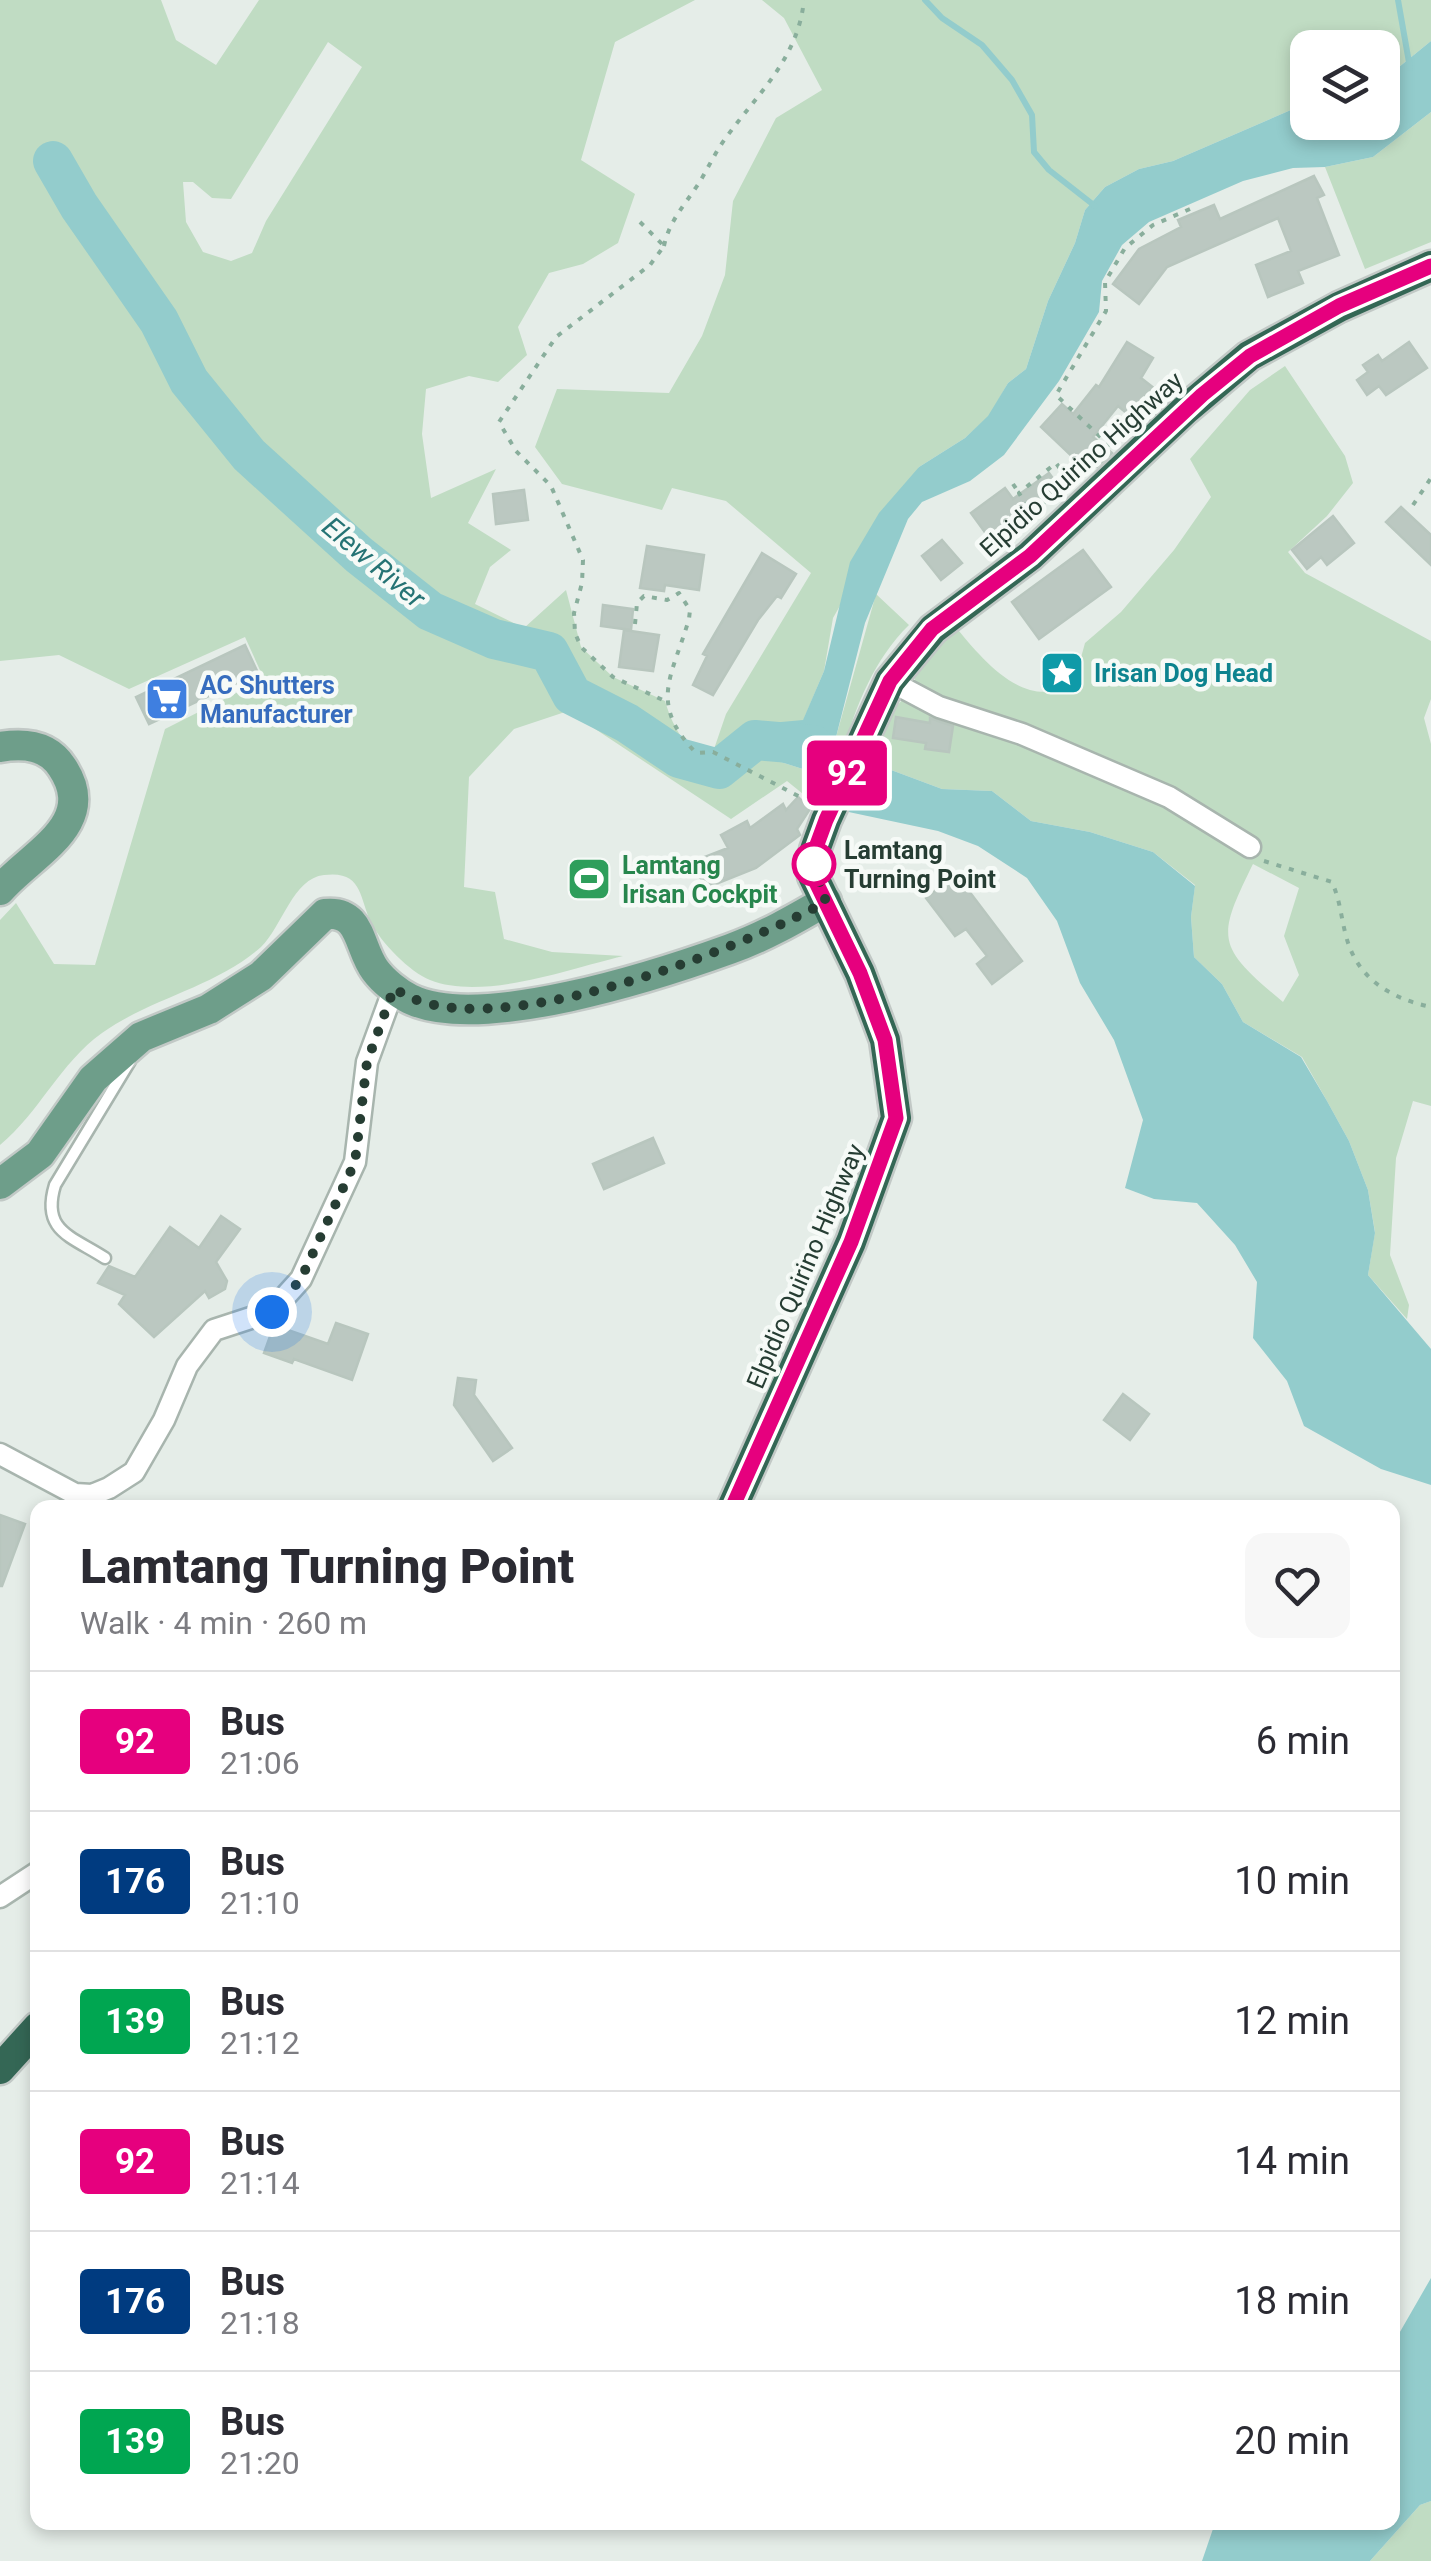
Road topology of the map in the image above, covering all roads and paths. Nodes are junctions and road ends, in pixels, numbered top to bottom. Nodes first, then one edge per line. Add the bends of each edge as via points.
1 (804, 0) edge
2 (1197, 206) dead end
3 (640, 222) dead end
4 (664, 246) junction
5 (1431, 266) edge
6 (1120, 455) dead end
7 (1431, 478) edge
8 (1013, 484) dead end
9 (1019, 494) junction
10 (1413, 506) dead end
11 (1027, 508) dead end
12 (1032, 514) dead end
13 (635, 624) dead end
14 (890, 681) junction
15 (665, 701) junction
16 (0, 747) edge
17 (823, 805) junction
18 (1250, 847) joint
19 (0, 890) edge
20 (826, 902) junction
21 (394, 988) junction
22 (1431, 1007) edge
23 (141, 1037) junction
24 (0, 1184) edge
25 (106, 1258) dead end
26 (0, 1454) edge
27 (736, 1500) edge
28 (30, 1877) edge
29 (0, 1897) edge
30 (30, 2036) edge
31 (0, 2069) edge

1 - 4 path via 801,28 783,66 668,225
2 - 6 path via 1153,225 1125,248 1105,282 1106,311 1056,395
3 - 4 path
4 - 15 path via 650,265 556,337 499,422 516,452 551,486 583,560 574,614 581,647 613,677
5 - 14 highway, Elpidio Quirino Highway via 1276,338 1234,368 1030,556 932,629
7 - 10 path
8 - 9 path
9 - 11 path
9 - 12 path via 1056,463 1070,480
13 - 15 path via 644,596 667,600 679,594 690,610
14 - 17 highway, Elpidio Quirino Highway
14 - 18 street via 1169,797
15 - 17 path via 696,753 713,752
16 - 19 main road via 24,744 57,760 74,805 67,828
17 - 20 highway, Elpidio Quirino Highway via 813,876
18 - 22 path via 1266,863 1332,882 1361,972
20 - 21 main road via 732,948 576,995 453,1010
20 - 27 highway, Elpidio Quirino Highway via 885,1040 896,1118 858,1228
21 - 23 main road via 376,971 355,924 325,914 262,976 209,1009
21 - 26 street via 367,1062 355,1162 301,1279 272,1312 214,1330 186,1366 134,1472 109,1488 75,1494
23 - 24 main road via 94,1079 40,1154
23 - 25 lane via 48,1208 54,1223
28 - 29 street
30 - 31 highway

